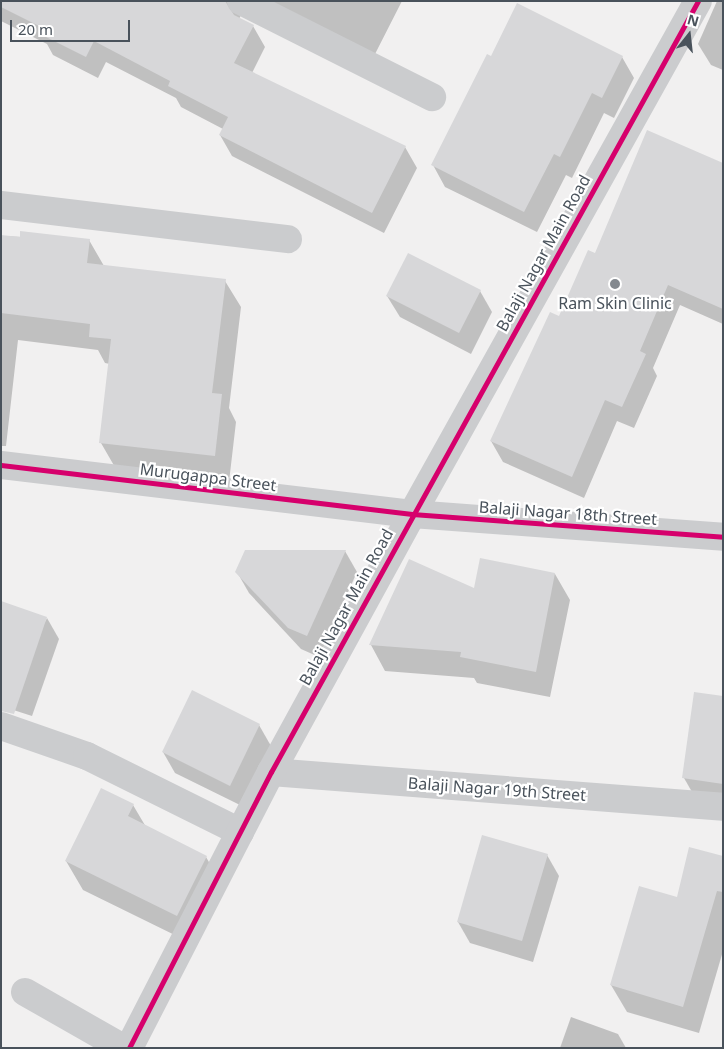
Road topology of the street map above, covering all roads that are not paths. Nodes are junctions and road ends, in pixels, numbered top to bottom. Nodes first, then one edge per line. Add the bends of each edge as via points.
1 (241, 1) edge
2 (698, 1) edge
3 (432, 97) dead end
4 (1, 205) edge
5 (288, 239) dead end
6 (1, 465) edge
7 (412, 514) junction
8 (723, 537) edge
9 (1, 726) edge
10 (271, 772) junction
11 (723, 807) edge
12 (240, 832) junction
13 (25, 992) dead end
14 (122, 1048) edge
15 (129, 1048) edge

1 - 3 street
2 - 7 street, Balaji Nagar Main Road
4 - 5 street
6 - 7 street, Murugappa Street
7 - 8 street, Balaji Nagar 18th Street
7 - 10 street, Balaji Nagar Main Road
9 - 12 street via 86,756
10 - 11 street, Balaji Nagar 19th Street
10 - 12 street, Balaji Nagar Main Road
12 - 15 street, Balaji Nagar Main Road
13 - 14 street

